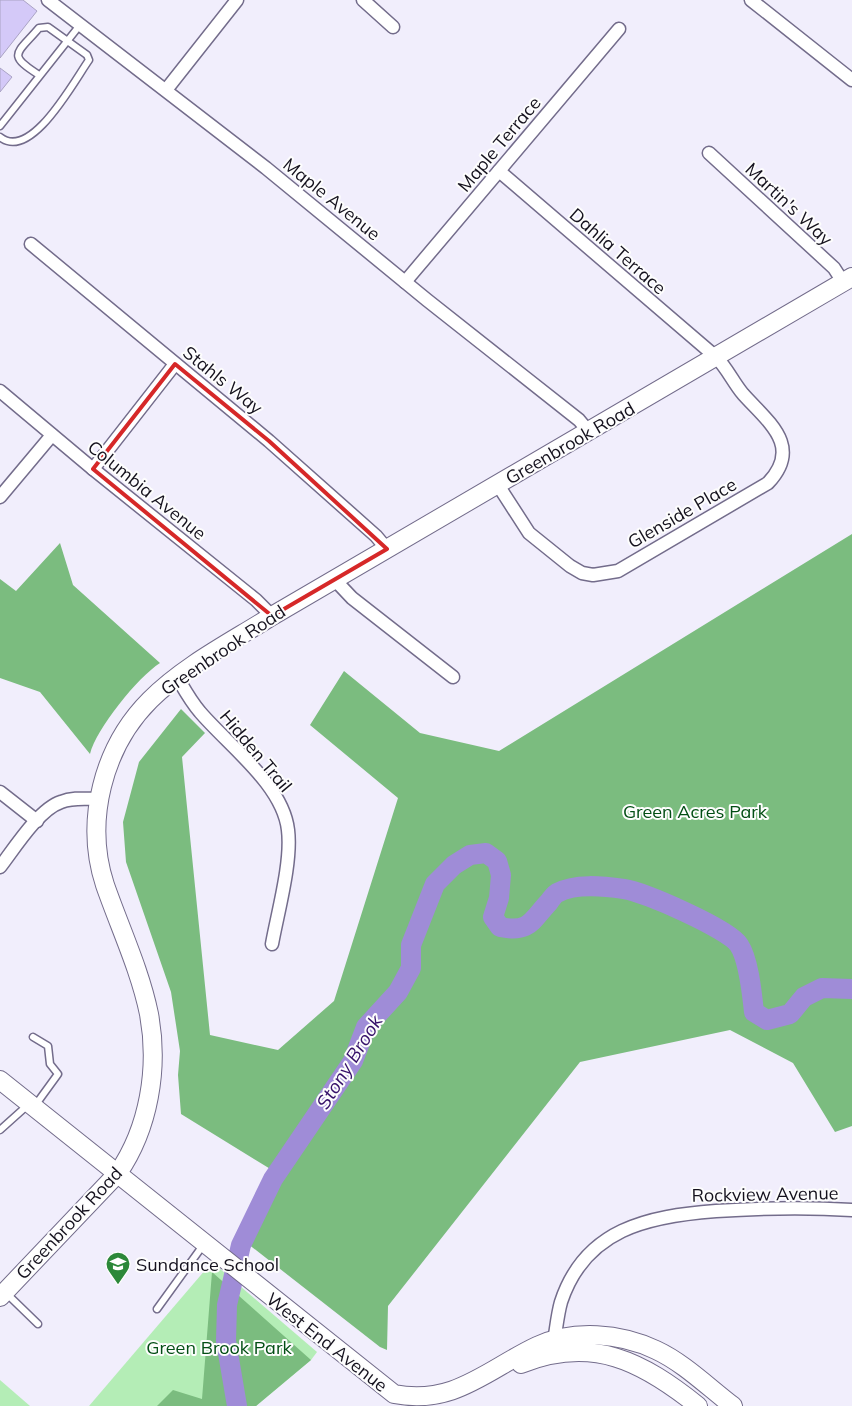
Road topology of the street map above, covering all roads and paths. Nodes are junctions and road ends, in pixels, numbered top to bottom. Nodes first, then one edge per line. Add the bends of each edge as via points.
1 (48, 0) edge
2 (237, 0) edge
3 (363, 0) edge
4 (751, 0) edge
5 (80, 25) junction
6 (393, 28) dead end
7 (619, 29) dead end
8 (68, 41) junction
9 (39, 75) junction
10 (852, 80) edge
11 (166, 90) junction
12 (0, 126) edge
13 (0, 137) edge
14 (709, 153) dead end
15 (498, 171) junction
16 (32, 244) dead end
17 (848, 280) edge
18 (405, 282) junction
19 (716, 357) junction
20 (175, 364) junction
21 (0, 391) edge
22 (588, 432) junction
23 (52, 435) junction
24 (93, 469) junction
25 (498, 485) junction
26 (0, 497) edge
27 (387, 549) junction
28 (335, 580) junction
29 (272, 616) junction
30 (176, 677) junction
31 (453, 677) dead end
32 (0, 792) edge
33 (99, 800) junction
34 (37, 821) junction
35 (0, 866) edge
36 (272, 944) dead end
37 (33, 1037) dead end
38 (0, 1080) edge
39 (31, 1106) junction
40 (0, 1130) edge
41 (118, 1173) junction
42 (852, 1210) edge
43 (205, 1243) junction
44 (3, 1295) edge
45 (157, 1309) dead end
46 (38, 1324) dead end
47 (553, 1347) junction
48 (413, 1403) edge
49 (437, 1404) edge
50 (698, 1406) edge
51 (733, 1406) edge

1 - 5 street, Maple Avenue
2 - 11 street
3 - 6 street
4 - 10 street
5 - 8 lane
5 - 11 street, Maple Avenue
7 - 15 street, Maple Terrace
8 - 9 lane
8 - 9 lane via 43,26 18,52 19,62
8 - 13 lane via 89,60 40,130 13,142 6,142
9 - 12 lane
11 - 18 street, Maple Avenue
14 - 17 street, Martin's Way
15 - 18 street, Maple Terrace
15 - 19 street, Dahlia Terrace
16 - 20 street, Stahls Way
17 - 19 street, Greenbrook Road
18 - 22 street, Maple Avenue via 579,420
19 - 22 street, Greenbrook Road
19 - 25 street, Glenside Place via 741,392 779,434 783,448 778,473 752,493 618,571 593,575 570,566 529,533
20 - 24 street
20 - 27 street, Stahls Way via 269,441
21 - 23 street, Columbia Avenue
22 - 25 street, Greenbrook Road
23 - 24 street, Columbia Avenue
23 - 26 street
24 - 29 street, Columbia Avenue
25 - 27 street, Greenbrook Road
27 - 28 street, Greenbrook Road
28 - 29 street, Greenbrook Road
28 - 31 street via 352,598
29 - 30 street, Greenbrook Road
30 - 33 street, Greenbrook Road via 150,699 128,728 109,762
30 - 36 street, Hidden Trail via 199,711 272,791 283,810 288,829 288,854
32 - 34 street
33 - 34 street via 80,798 61,802
33 - 41 street, Greenbrook Road via 97,839 100,866 145,1000 153,1052 151,1084 144,1115 131,1152
34 - 35 street
37 - 39 lane via 48,1046 50,1064 58,1074
38 - 39 street, West End Avenue
39 - 40 lane
39 - 41 street, West End Avenue
41 - 43 street, West End Avenue
41 - 44 street, Greenbrook Road
42 - 47 street, Rockview Avenue via 781,1208 719,1211 663,1216 631,1226 600,1244 580,1266 563,1296
43 - 45 lane
43 - 48 street, West End Avenue via 386,1389
44 - 46 lane
47 - 49 street, West End Avenue via 527,1351 461,1394
47 - 50 street, West End Avenue via 622,1359 655,1374
47 - 51 street, West End Avenue via 575,1336 604,1336 644,1346 680,1365
48 - 49 street, West End Avenue

